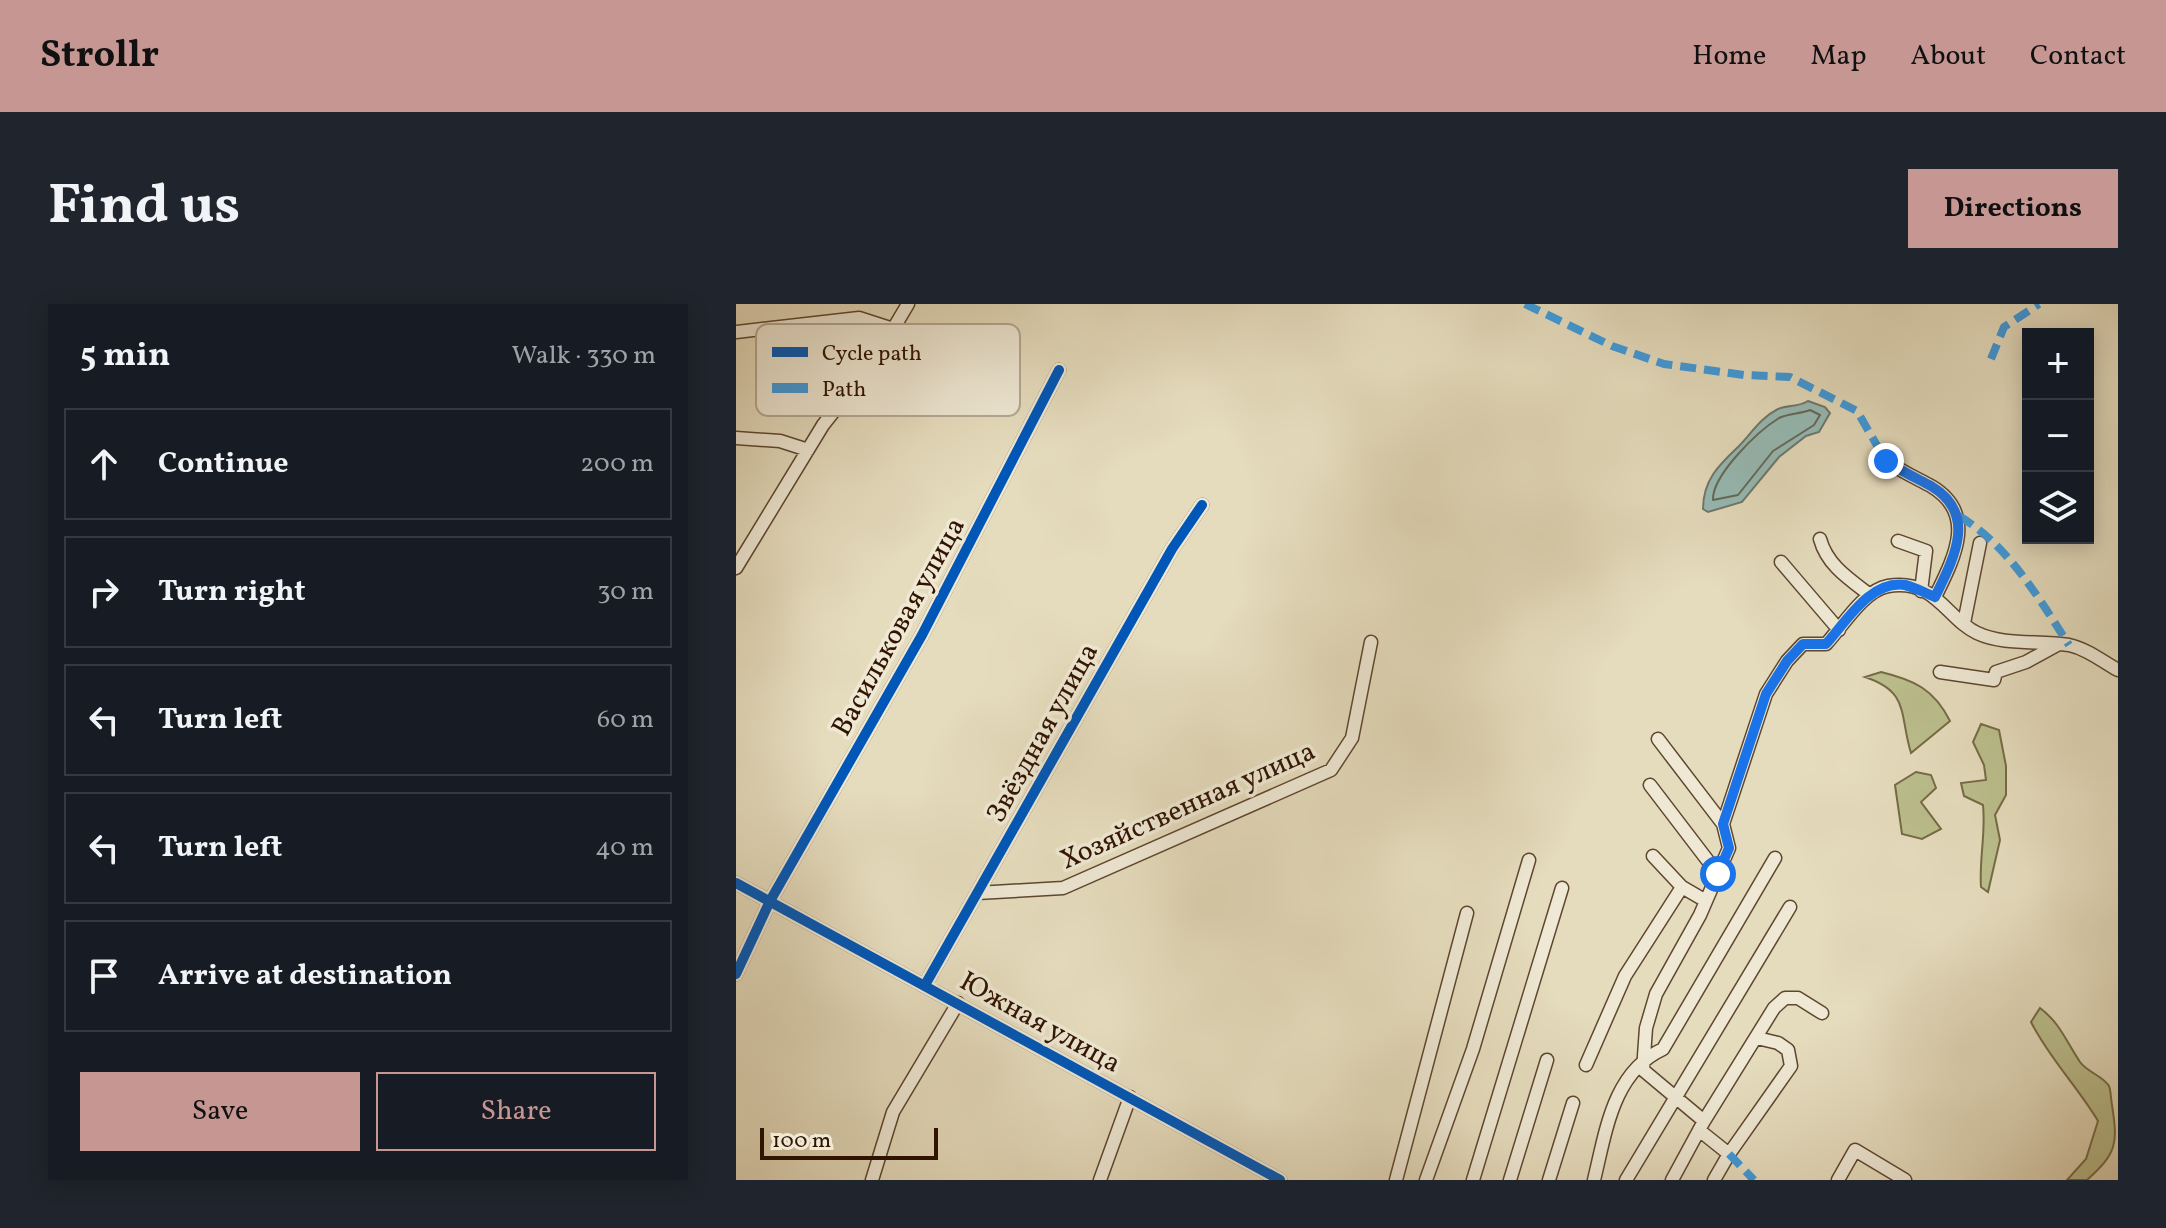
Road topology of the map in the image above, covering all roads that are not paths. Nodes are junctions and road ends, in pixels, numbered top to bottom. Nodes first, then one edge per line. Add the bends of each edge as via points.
1 (908, 304) edge
2 (806, 324) edge
3 (878, 324) edge
4 (896, 324) edge
5 (756, 330) edge
6 (736, 332) edge
7 (1059, 370) dead end
8 (833, 416) edge
9 (736, 438) edge
10 (808, 450) junction
11 (1886, 461) dead end
12 (1202, 505) dead end
13 (1820, 539) dead end
14 (1898, 541) dead end
15 (1980, 543) dead end
16 (1781, 562) dead end
17 (736, 568) edge
18 (1921, 591) junction
19 (1870, 595) junction
20 (1935, 597) junction
21 (1964, 623) junction
22 (1839, 630) junction
23 (1371, 642) dead end
24 (2059, 644) junction
25 (2118, 670) edge
26 (1940, 672) dead end
27 (1658, 739) dead end
28 (1650, 785) dead end
29 (1723, 824) junction
30 (1653, 856) dead end
31 (1775, 858) dead end
32 (1529, 860) dead end
33 (1718, 874) junction
34 (736, 883) edge
35 (1682, 887) junction
36 (1562, 888) dead end
37 (977, 893) junction
38 (770, 901) junction
39 (1706, 901) junction
40 (1790, 907) dead end
41 (1467, 913) dead end
42 (736, 974) edge
43 (925, 985) junction
44 (958, 1003) junction
45 (1822, 1013) dead end
46 (1757, 1038) junction
47 (1642, 1058) junction
48 (1547, 1060) dead end
49 (1586, 1065) dead end
50 (1674, 1096) junction
51 (1130, 1097) junction
52 (1573, 1103) dead end
53 (1702, 1126) junction
54 (1729, 1154) junction
55 (872, 1180) edge
56 (1100, 1180) edge
57 (1280, 1180) edge
58 (1396, 1180) edge
59 (1426, 1180) edge
60 (1473, 1180) edge
61 (1510, 1180) edge
62 (1549, 1180) edge
63 (1594, 1180) edge
64 (1626, 1180) edge
65 (1672, 1180) edge
66 (1714, 1180) edge
67 (1838, 1180) edge
68 (1905, 1180) edge

1 - 4 street
2 - 3 street via 859,318
5 - 6 street
7 - 38 street, Васильковая улица via 922,635
8 - 10 street
9 - 10 street via 780,441
10 - 17 street
11 - 20 street via 1941,493 1959,516 1961,532
12 - 37 street, Звёздная улица
13 - 19 street via 1839,571
14 - 18 street via 1926,551
15 - 21 street
16 - 22 street
18 - 19 street via 1885,586
18 - 20 street
19 - 22 street
20 - 21 street
21 - 24 street via 1981,635
22 - 29 street via 1826,644 1803,644 1766,694
23 - 37 street, Хозяйственная улица via 1352,738 1331,770 1063,888
24 - 25 street via 2085,650
24 - 26 street via 1996,672 1994,680
27 - 29 street
28 - 33 street
29 - 33 street via 1729,848
30 - 35 street
31 - 47 street via 1663,1049
32 - 59 street via 1473,1049
33 - 39 street
34 - 38 street, Южная улица
35 - 39 street
35 - 49 street via 1625,976
36 - 60 street
37 - 43 street, Звёздная улица
38 - 42 street, Васильковая улица
38 - 43 street, Южная улица
39 - 47 street via 1656,994
40 - 50 street
41 - 58 street
43 - 44 street, Южная улица
44 - 51 street, Южная улица
44 - 55 street via 893,1112
45 - 46 street via 1798,998 1785,998
46 - 53 street
46 - 54 street via 1788,1050 1791,1066
47 - 50 street via 1648,1078
47 - 63 street via 1619,1094
48 - 61 street
50 - 53 street
50 - 64 street
51 - 56 street
51 - 57 street, Южная улица
52 - 62 street
53 - 54 street
53 - 65 street
54 - 66 street
67 - 68 street via 1855,1150

